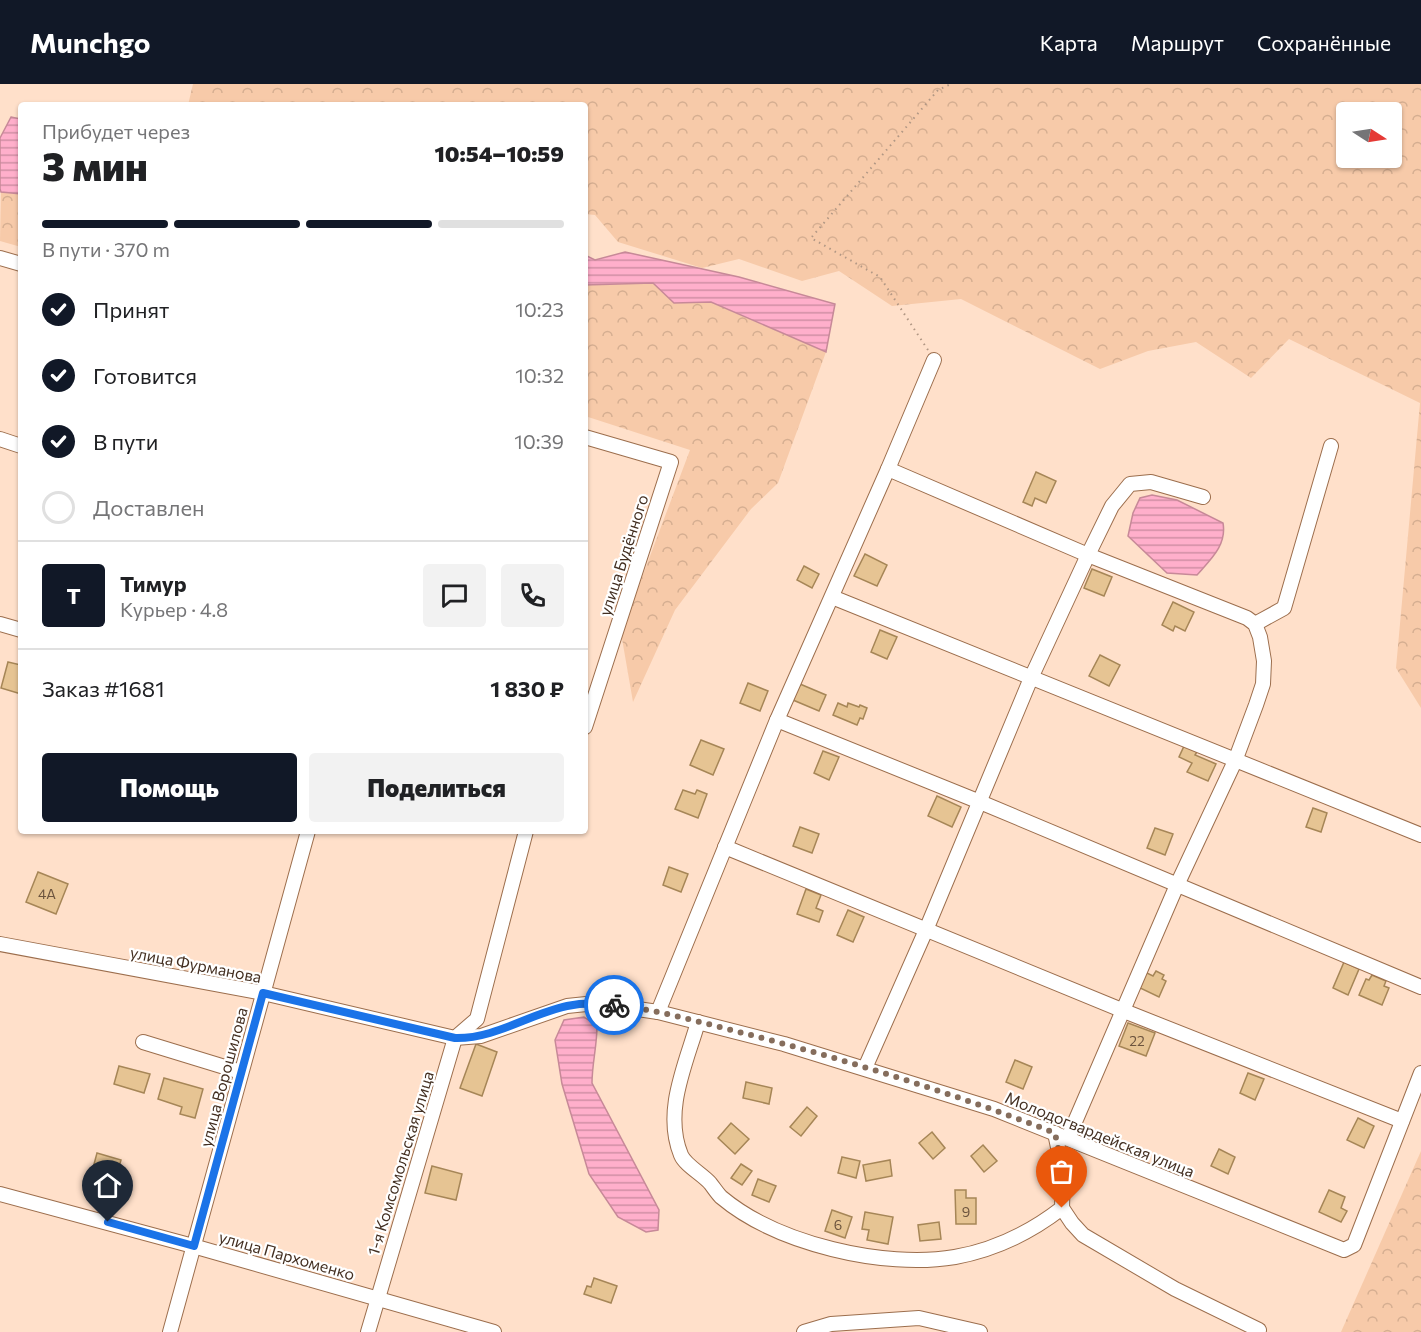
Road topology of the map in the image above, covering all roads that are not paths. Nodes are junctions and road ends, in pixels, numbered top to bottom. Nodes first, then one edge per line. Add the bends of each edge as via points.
1 (0, 258) edge
2 (18, 263) edge
3 (934, 360) road end
4 (588, 438) edge
5 (0, 440) edge
6 (18, 445) edge
7 (1331, 446) dead end
8 (888, 469) junction
9 (1203, 497) dead end
10 (1088, 555) junction
11 (832, 597) junction
12 (0, 624) edge
13 (1255, 624) junction
14 (18, 629) edge
15 (1031, 678) junction
16 (588, 718) edge
17 (777, 720) junction
18 (1235, 761) junction
19 (980, 802) junction
20 (307, 834) edge
21 (525, 834) edge
22 (1421, 835) edge
23 (725, 847) junction
24 (1177, 885) junction
25 (926, 930) junction
26 (0, 944) edge
27 (1421, 987) edge
28 (263, 993) junction
29 (1124, 1011) junction
30 (658, 1012) junction
31 (698, 1022) junction
32 (455, 1038) junction
33 (143, 1042) dead end
34 (865, 1068) junction
35 (242, 1072) junction
36 (1421, 1073) edge
37 (1402, 1121) junction
38 (1055, 1133) junction
39 (1068, 1138) junction
40 (0, 1194) edge
41 (1062, 1208) junction
42 (194, 1246) junction
43 (377, 1298) junction
44 (1259, 1330) dead end
45 (170, 1332) edge
46 (368, 1332) edge
47 (495, 1332) edge
48 (804, 1332) edge
49 (980, 1332) edge

1 - 2 street
3 - 8 street
4 - 16 street, улица Будённого via 671,462
5 - 6 street
7 - 13 street via 1284,608
8 - 10 street
8 - 11 street
9 - 10 street via 1150,482 1130,484 1112,507
10 - 13 street
10 - 15 street
11 - 15 street
11 - 17 street
12 - 14 street
13 - 18 street via 1264,661 1263,684
15 - 18 street
15 - 19 street
17 - 19 street
17 - 23 street
18 - 22 street
18 - 24 street
19 - 24 street
19 - 25 street
20 - 28 street, улица Ворошилова
21 - 32 street via 477,1019
23 - 25 street
23 - 30 street
24 - 27 street
24 - 29 street
25 - 29 street
25 - 34 street
26 - 28 street, улица Фурманова
28 - 32 street, улица Фурманова
28 - 35 street, улица Ворошилова
29 - 37 street
29 - 39 street
30 - 31 street, Молодогвардейская улица
30 - 32 street, Молодогвардейская улица via 596,1003 567,1006 481,1036
31 - 34 street, Молодогвардейская улица
31 - 41 street via 675,1098 678,1148 682,1158 720,1196 750,1217 792,1236 841,1251 922,1260 955,1257 996,1246 1030,1230
32 - 43 street, 1-я Комсомольская улица
33 - 35 street
34 - 38 street, Молодогвардейская улица
35 - 42 street, улица Ворошилова
36 - 37 street
37 - 39 street, Молодогвардейская улица via 1354,1245 1344,1250
38 - 39 street, Молодогвардейская улица
38 - 41 street via 1063,1171
40 - 42 street, улица Пархоменко
41 - 44 street via 1083,1235 1175,1289
42 - 43 street, улица Пархоменко
42 - 45 street, улица Ворошилова
43 - 46 street, 1-я Комсомольская улица
43 - 47 street, улица Пархоменко
48 - 49 street via 831,1324 919,1318

